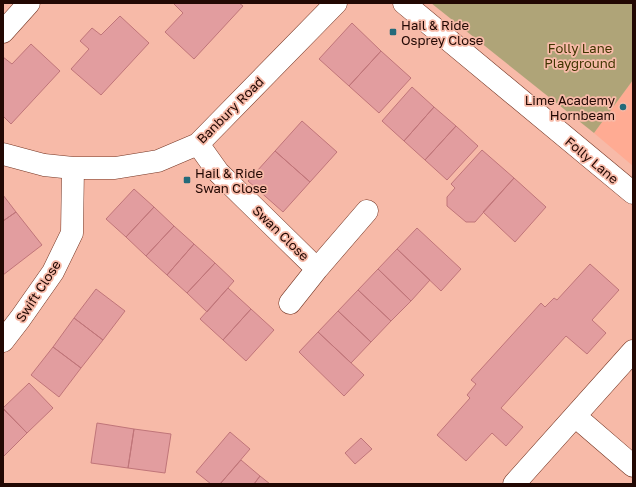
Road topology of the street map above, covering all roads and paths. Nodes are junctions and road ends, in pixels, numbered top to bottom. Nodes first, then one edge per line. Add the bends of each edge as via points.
1 (28, 3) edge
2 (336, 3) edge
3 (404, 3) edge
4 (3, 32) edge
5 (198, 144) junction
6 (3, 154) edge
7 (73, 168) junction
8 (633, 193) edge
9 (367, 211) dead end
10 (317, 268) junction
11 (290, 303) dead end
12 (3, 341) edge
13 (633, 351) edge
14 (575, 416) junction
15 (633, 466) edge
16 (514, 484) edge

1 - 4 street
2 - 5 street, Banbury Road
3 - 8 street, Folly Lane
5 - 7 street, Banbury Road via 158,161 115,168
5 - 10 street, Swan Close via 218,172
6 - 7 street, Banbury Road via 44,165
7 - 12 street, Swift Close via 72,233 53,272
9 - 10 street, Swan Close
10 - 11 street, Swan Close
13 - 14 street
14 - 15 street
14 - 16 street

